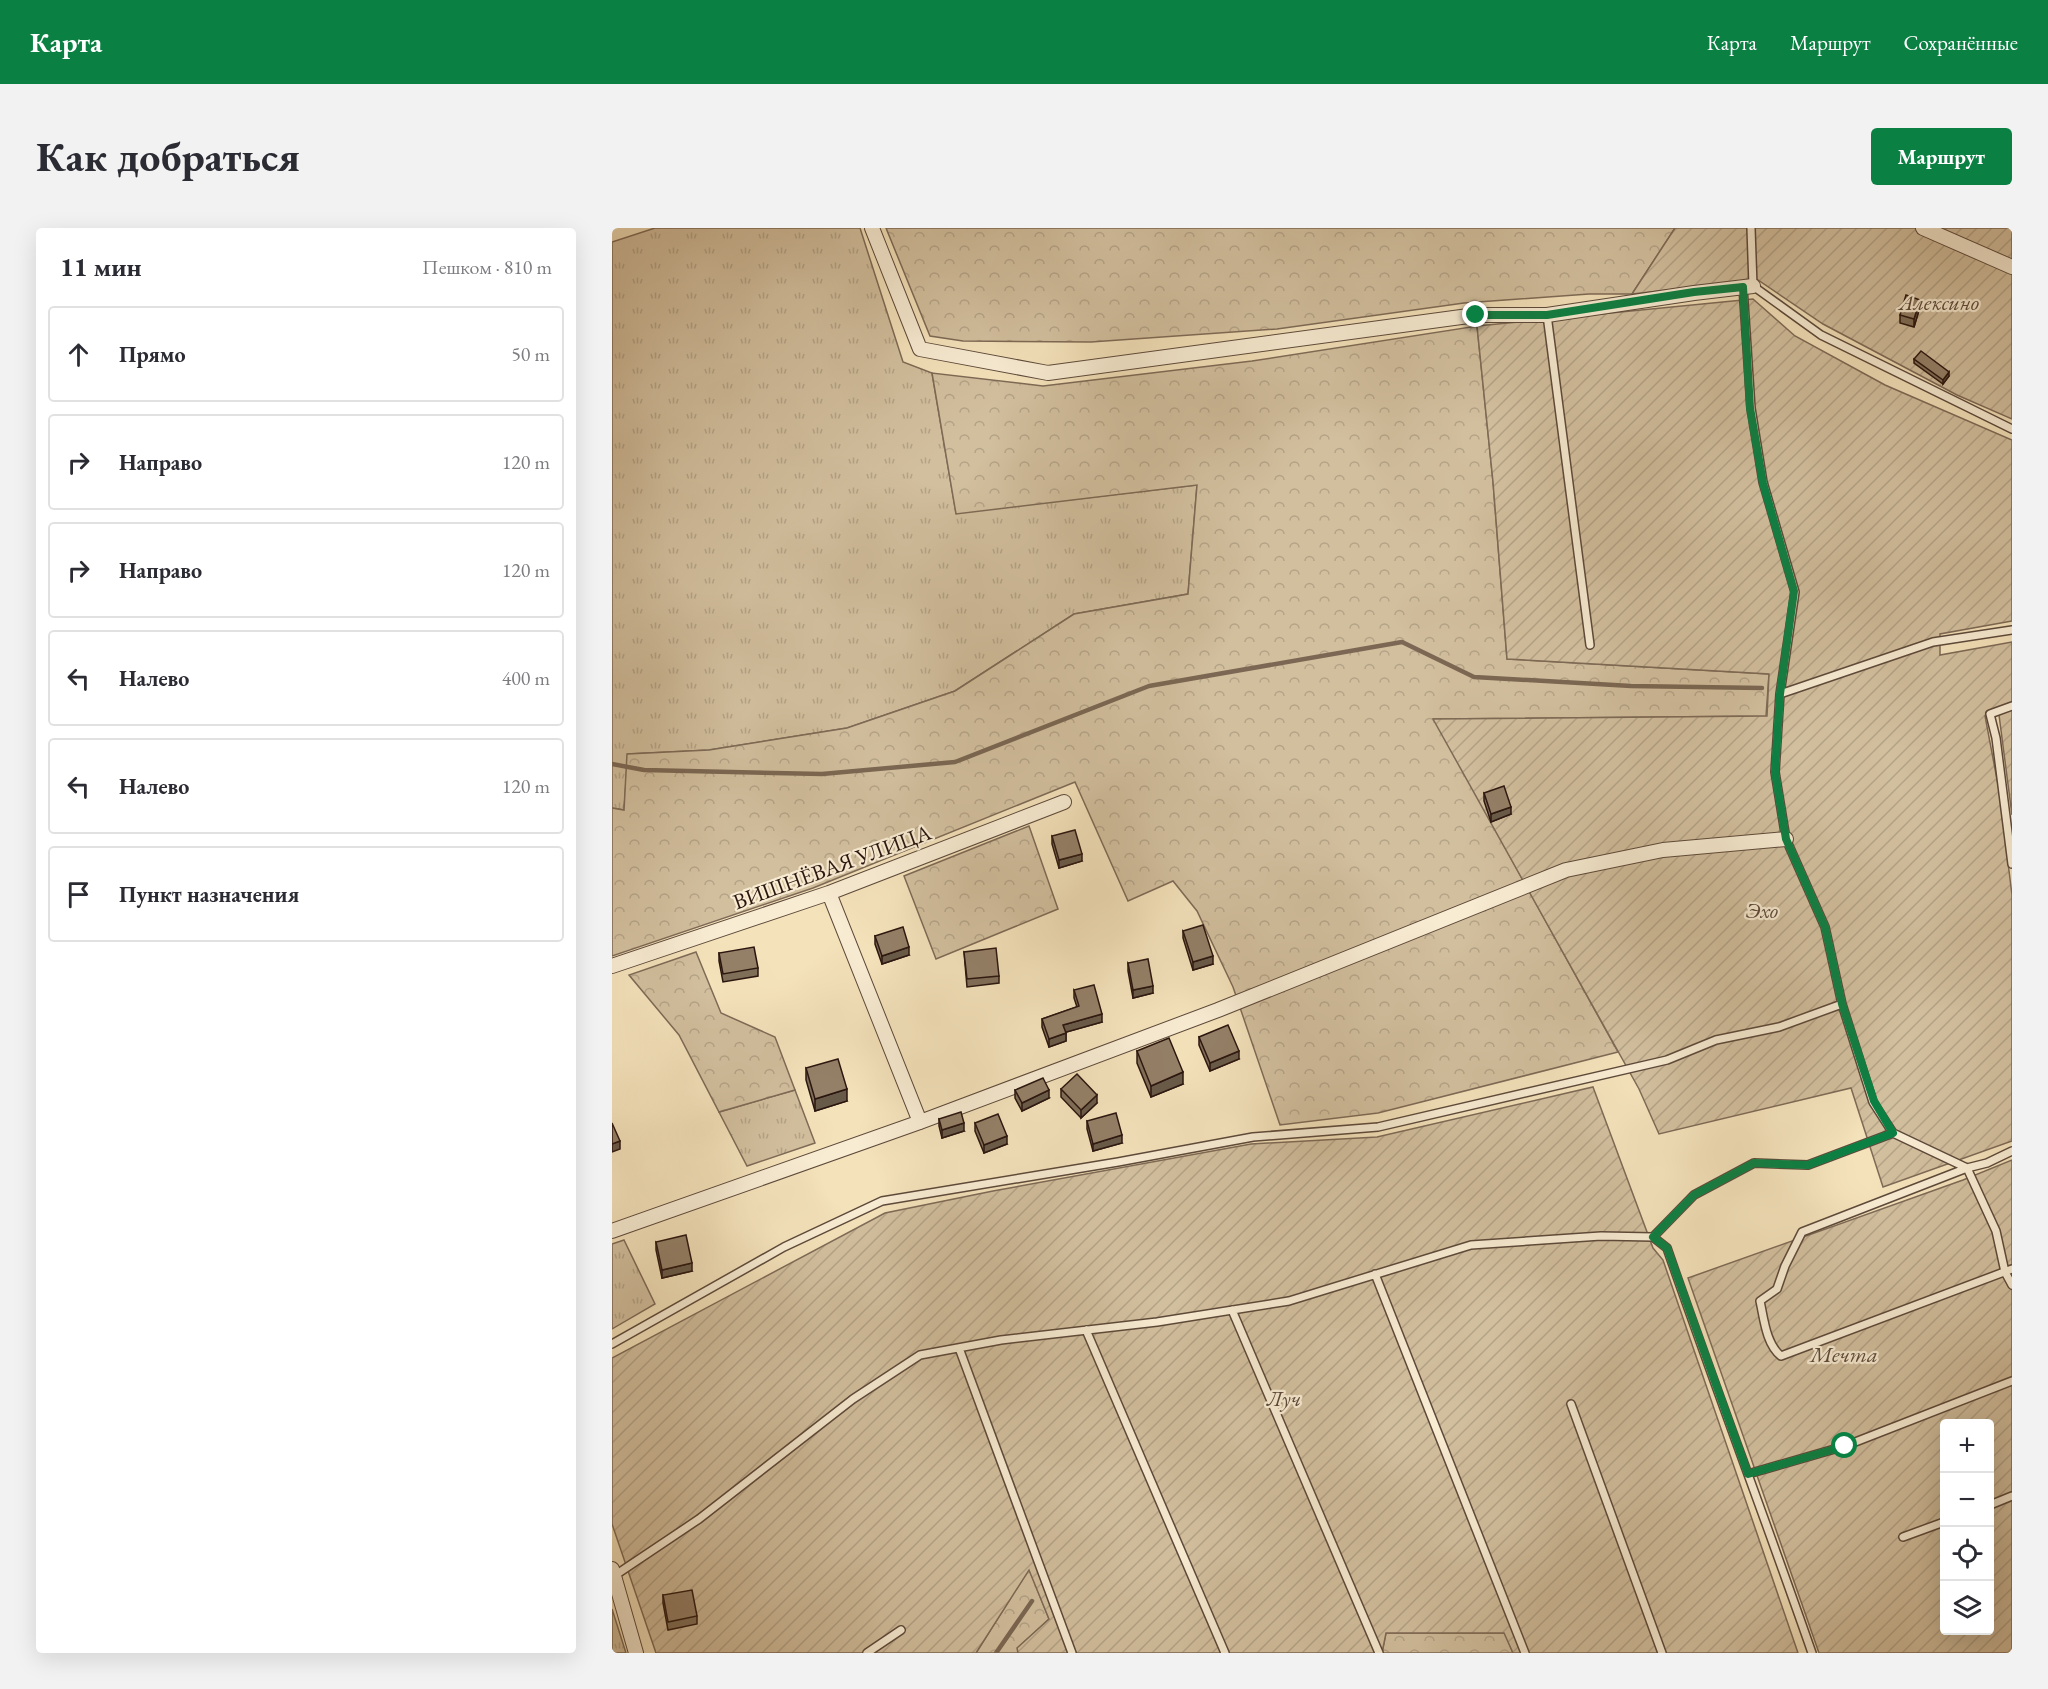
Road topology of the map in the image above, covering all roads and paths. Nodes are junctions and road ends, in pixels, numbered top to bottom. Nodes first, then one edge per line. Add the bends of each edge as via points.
1 (872, 228) edge
2 (1751, 228) edge
3 (1923, 228) edge
4 (2012, 267) edge
5 (1748, 287) junction
6 (1547, 315) junction
7 (2012, 429) edge
8 (2012, 630) edge
9 (1590, 645) dead end
10 (1780, 694) junction
11 (2012, 706) edge
12 (1064, 802) dead end
13 (1786, 839) junction
14 (2012, 864) edge
15 (829, 893) junction
16 (612, 966) edge
17 (1842, 1004) junction
18 (920, 1122) junction
19 (1893, 1133) junction
20 (2012, 1151) edge
21 (1967, 1168) junction
22 (612, 1231) edge
23 (1653, 1237) junction
24 (2008, 1270) edge
25 (1375, 1274) junction
26 (2012, 1285) edge
27 (1232, 1310) junction
28 (1086, 1330) junction
29 (612, 1344) edge
30 (959, 1348) junction
31 (2012, 1381) edge
32 (1571, 1404) dead end
33 (1748, 1474) junction
34 (2012, 1496) edge
35 (1994, 1503) edge
36 (1940, 1523) edge
37 (1903, 1537) dead end
38 (613, 1572) edge
39 (901, 1630) dead end
40 (636, 1653) edge
41 (867, 1653) edge
42 (1072, 1653) edge
43 (1225, 1653) edge
44 (1379, 1653) edge
45 (1525, 1653) edge
46 (1662, 1653) edge
47 (1812, 1653) edge

1 - 6 street via 920,349 1048,374 1476,315
2 - 5 lane
3 - 4 street
5 - 6 street
5 - 7 lane via 1821,335
5 - 10 lane via 1750,408 1763,483 1794,591
6 - 9 lane
8 - 10 lane via 1933,642
10 - 13 lane via 1775,772
11 - 14 lane via 1990,714
12 - 15 street, ВИШНЁВАЯ УЛИЦА
13 - 17 lane via 1825,927
13 - 18 street via 1663,850 1566,870 1218,1010
15 - 16 street, ВИШНЁВАЯ УЛИЦА
15 - 18 street
17 - 19 lane via 1874,1101
17 - 29 lane via 1779,1027 1716,1040 1667,1060 1378,1127 1253,1137 882,1201 784,1247
18 - 22 street
19 - 21 lane
19 - 23 lane via 1808,1165 1754,1163 1694,1195
20 - 21 lane
21 - 24 lane via 1996,1231
21 - 24 lane via 1802,1232 1777,1288 1760,1301 1765,1327 1781,1356
23 - 25 lane via 1600,1236 1471,1245
23 - 33 lane via 1667,1248
24 - 26 lane
25 - 27 lane via 1288,1301
25 - 45 lane
27 - 28 lane
27 - 44 lane
28 - 30 lane
28 - 43 lane
30 - 38 lane via 920,1355 852,1399 699,1519
30 - 42 lane
31 - 33 lane via 1845,1446
32 - 46 lane
33 - 47 lane
34 - 35 lane
36 - 37 lane
38 - 40 street
39 - 41 lane

